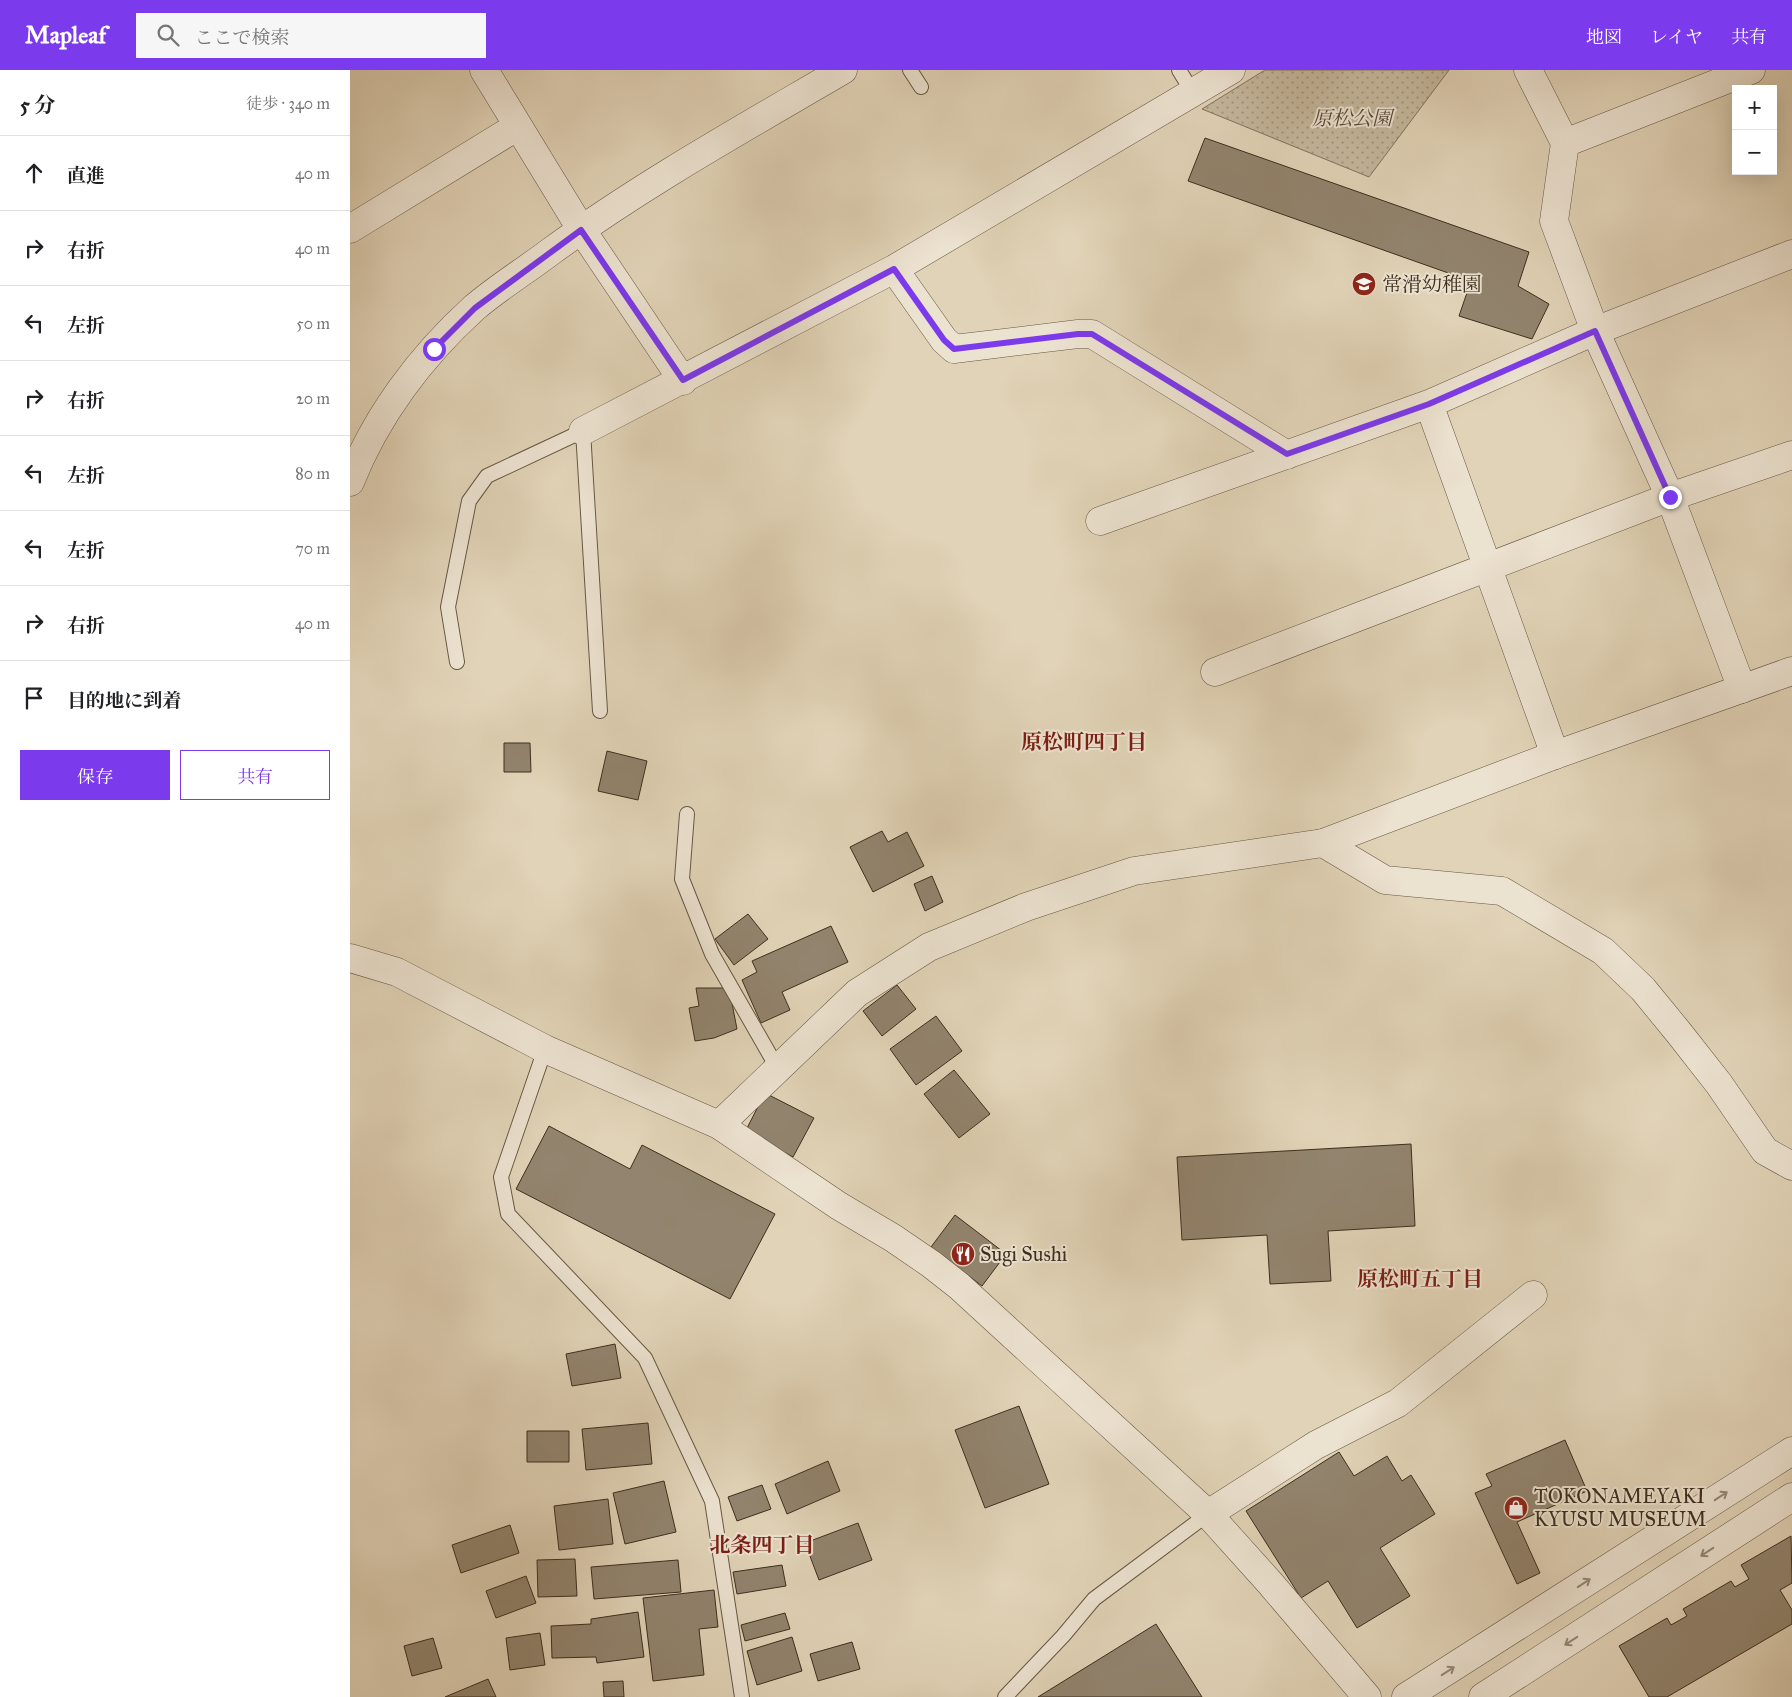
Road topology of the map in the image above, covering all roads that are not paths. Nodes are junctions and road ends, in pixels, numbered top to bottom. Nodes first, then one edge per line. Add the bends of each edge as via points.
1 (484, 70) edge
2 (842, 70) edge
3 (910, 70) edge
4 (1231, 70) edge
5 (1528, 70) edge
6 (1751, 70) edge
7 (1186, 81) edge
8 (922, 87) dead end
9 (518, 126) junction
10 (1565, 143) junction
11 (350, 229) edge
12 (581, 230) junction
13 (1792, 254) edge
14 (894, 269) junction
15 (1595, 331) junction
16 (683, 380) junction
17 (1429, 404) junction
18 (583, 431) junction
19 (1287, 454) junction
20 (1792, 455) edge
21 (350, 482) edge
22 (1670, 497) junction
23 (1100, 521) dead end
24 (1488, 566) junction
25 (457, 662) dead end
26 (1792, 671) edge
27 (1216, 672) dead end
28 (1742, 689) junction
29 (600, 711) dead end
30 (1555, 755) junction
31 (687, 814) dead end
32 (1323, 843) junction
33 (350, 958) edge
34 (545, 1050) junction
35 (778, 1069) junction
36 (719, 1126) junction
37 (1792, 1166) edge
38 (1533, 1295) dead end
39 (1792, 1451) edge
40 (1792, 1497) edge
41 (1208, 1514) junction
42 (742, 1697) edge
43 (1005, 1697) edge
44 (1367, 1697) edge
45 (1406, 1697) edge
46 (1483, 1697) edge

1 - 9 street
2 - 12 street via 636,192
3 - 8 lane
4 - 7 street
5 - 10 street
6 - 10 street
7 - 14 street
9 - 11 street
9 - 12 street
10 - 15 street via 1554,221
12 - 16 street
12 - 21 street via 475,308 434,349 389,406 362,453
13 - 15 street
14 - 16 street
14 - 19 street via 944,340 954,349 1092,334
15 - 17 street
15 - 22 street
16 - 18 street
17 - 19 street
17 - 24 street
18 - 25 lane via 487,476 469,501 448,607
18 - 29 lane
19 - 23 street
20 - 22 street
22 - 24 street
22 - 28 street
24 - 27 street
24 - 30 street
26 - 28 street
28 - 30 street
30 - 32 street
31 - 35 lane via 682,879 712,954
32 - 35 street via 1134,870 1026,906 929,947 857,993
32 - 37 street via 1384,880 1502,891 1602,951 1643,989 1679,1033 1719,1084 1764,1151
33 - 34 street via 397,972
34 - 36 street
34 - 42 lane via 501,1177 508,1214 645,1358 712,1502
35 - 36 street
36 - 41 street via 893,1238 959,1286
38 - 41 street via 1398,1403 1316,1445
45 -> 39 street
40 -> 46 street
41 - 43 lane via 1094,1599
41 - 44 street

